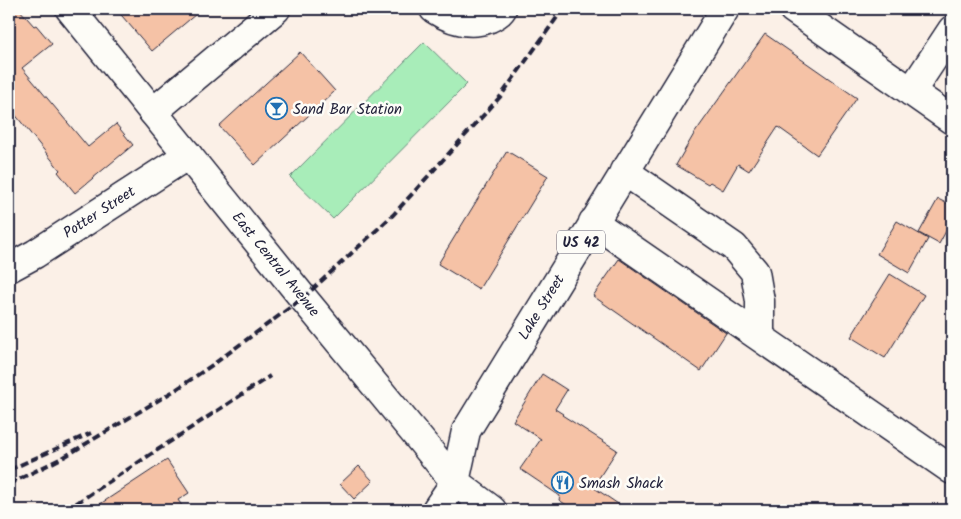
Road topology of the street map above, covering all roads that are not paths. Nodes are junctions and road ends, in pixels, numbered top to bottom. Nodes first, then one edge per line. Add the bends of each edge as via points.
1 (70, 9) edge
2 (276, 9) edge
3 (434, 9) edge
4 (502, 9) edge
5 (724, 9) edge
6 (792, 9) edge
7 (952, 30) edge
8 (911, 92) junction
9 (154, 112) junction
10 (952, 120) edge
11 (188, 154) junction
12 (624, 171) junction
13 (593, 222) junction
14 (10, 266) edge
15 (760, 337) junction
16 (952, 470) edge
17 (455, 482) junction
18 (436, 510) edge
19 (492, 510) edge

1 - 9 main road, East Central Avenue
2 - 9 main road
3 - 4 main road via 446,17 464,22 480,22 499,14
5 - 12 main road, Lake Street / US 42
6 - 8 main road
7 - 8 main road
8 - 10 main road
9 - 11 main road, East Central Avenue
11 - 14 main road, Potter Street via 35,254
11 - 17 main road, East Central Avenue
12 - 13 main road, Lake Street / US 42
12 - 15 main road via 734,247 755,272 760,301
13 - 15 main road
13 - 17 main road, Lake Street / US 42 via 466,431
15 - 16 main road
17 - 18 main road, Lake Street / US 42
17 - 19 main road, East Central Avenue

